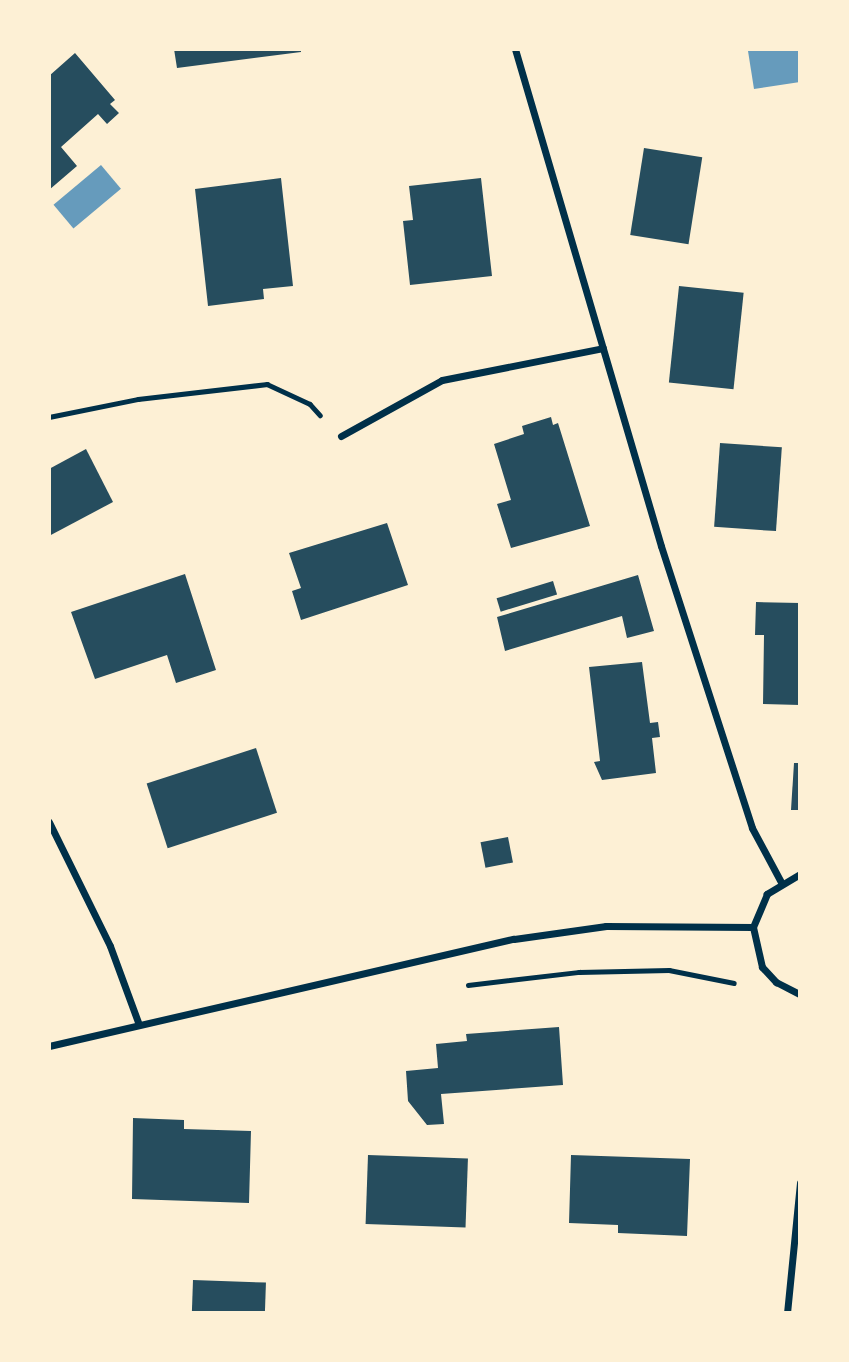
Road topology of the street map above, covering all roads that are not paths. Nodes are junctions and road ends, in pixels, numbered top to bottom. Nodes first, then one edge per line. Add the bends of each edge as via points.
1 (515, 49) edge
2 (603, 348) junction
3 (341, 436) road end
4 (49, 822) edge
5 (800, 874) edge
6 (781, 882) junction
7 (753, 927) junction
8 (800, 994) edge
9 (138, 1022) junction
10 (49, 1046) edge
11 (800, 1183) edge
12 (787, 1313) edge

1 - 2 street
2 - 3 street via 442,380
2 - 6 street via 752,828
4 - 9 street via 110,946
5 - 6 street
6 - 7 street via 768,894
7 - 8 street via 762,967 776,982
7 - 9 street via 606,926 514,939
9 - 10 street
11 - 12 street

